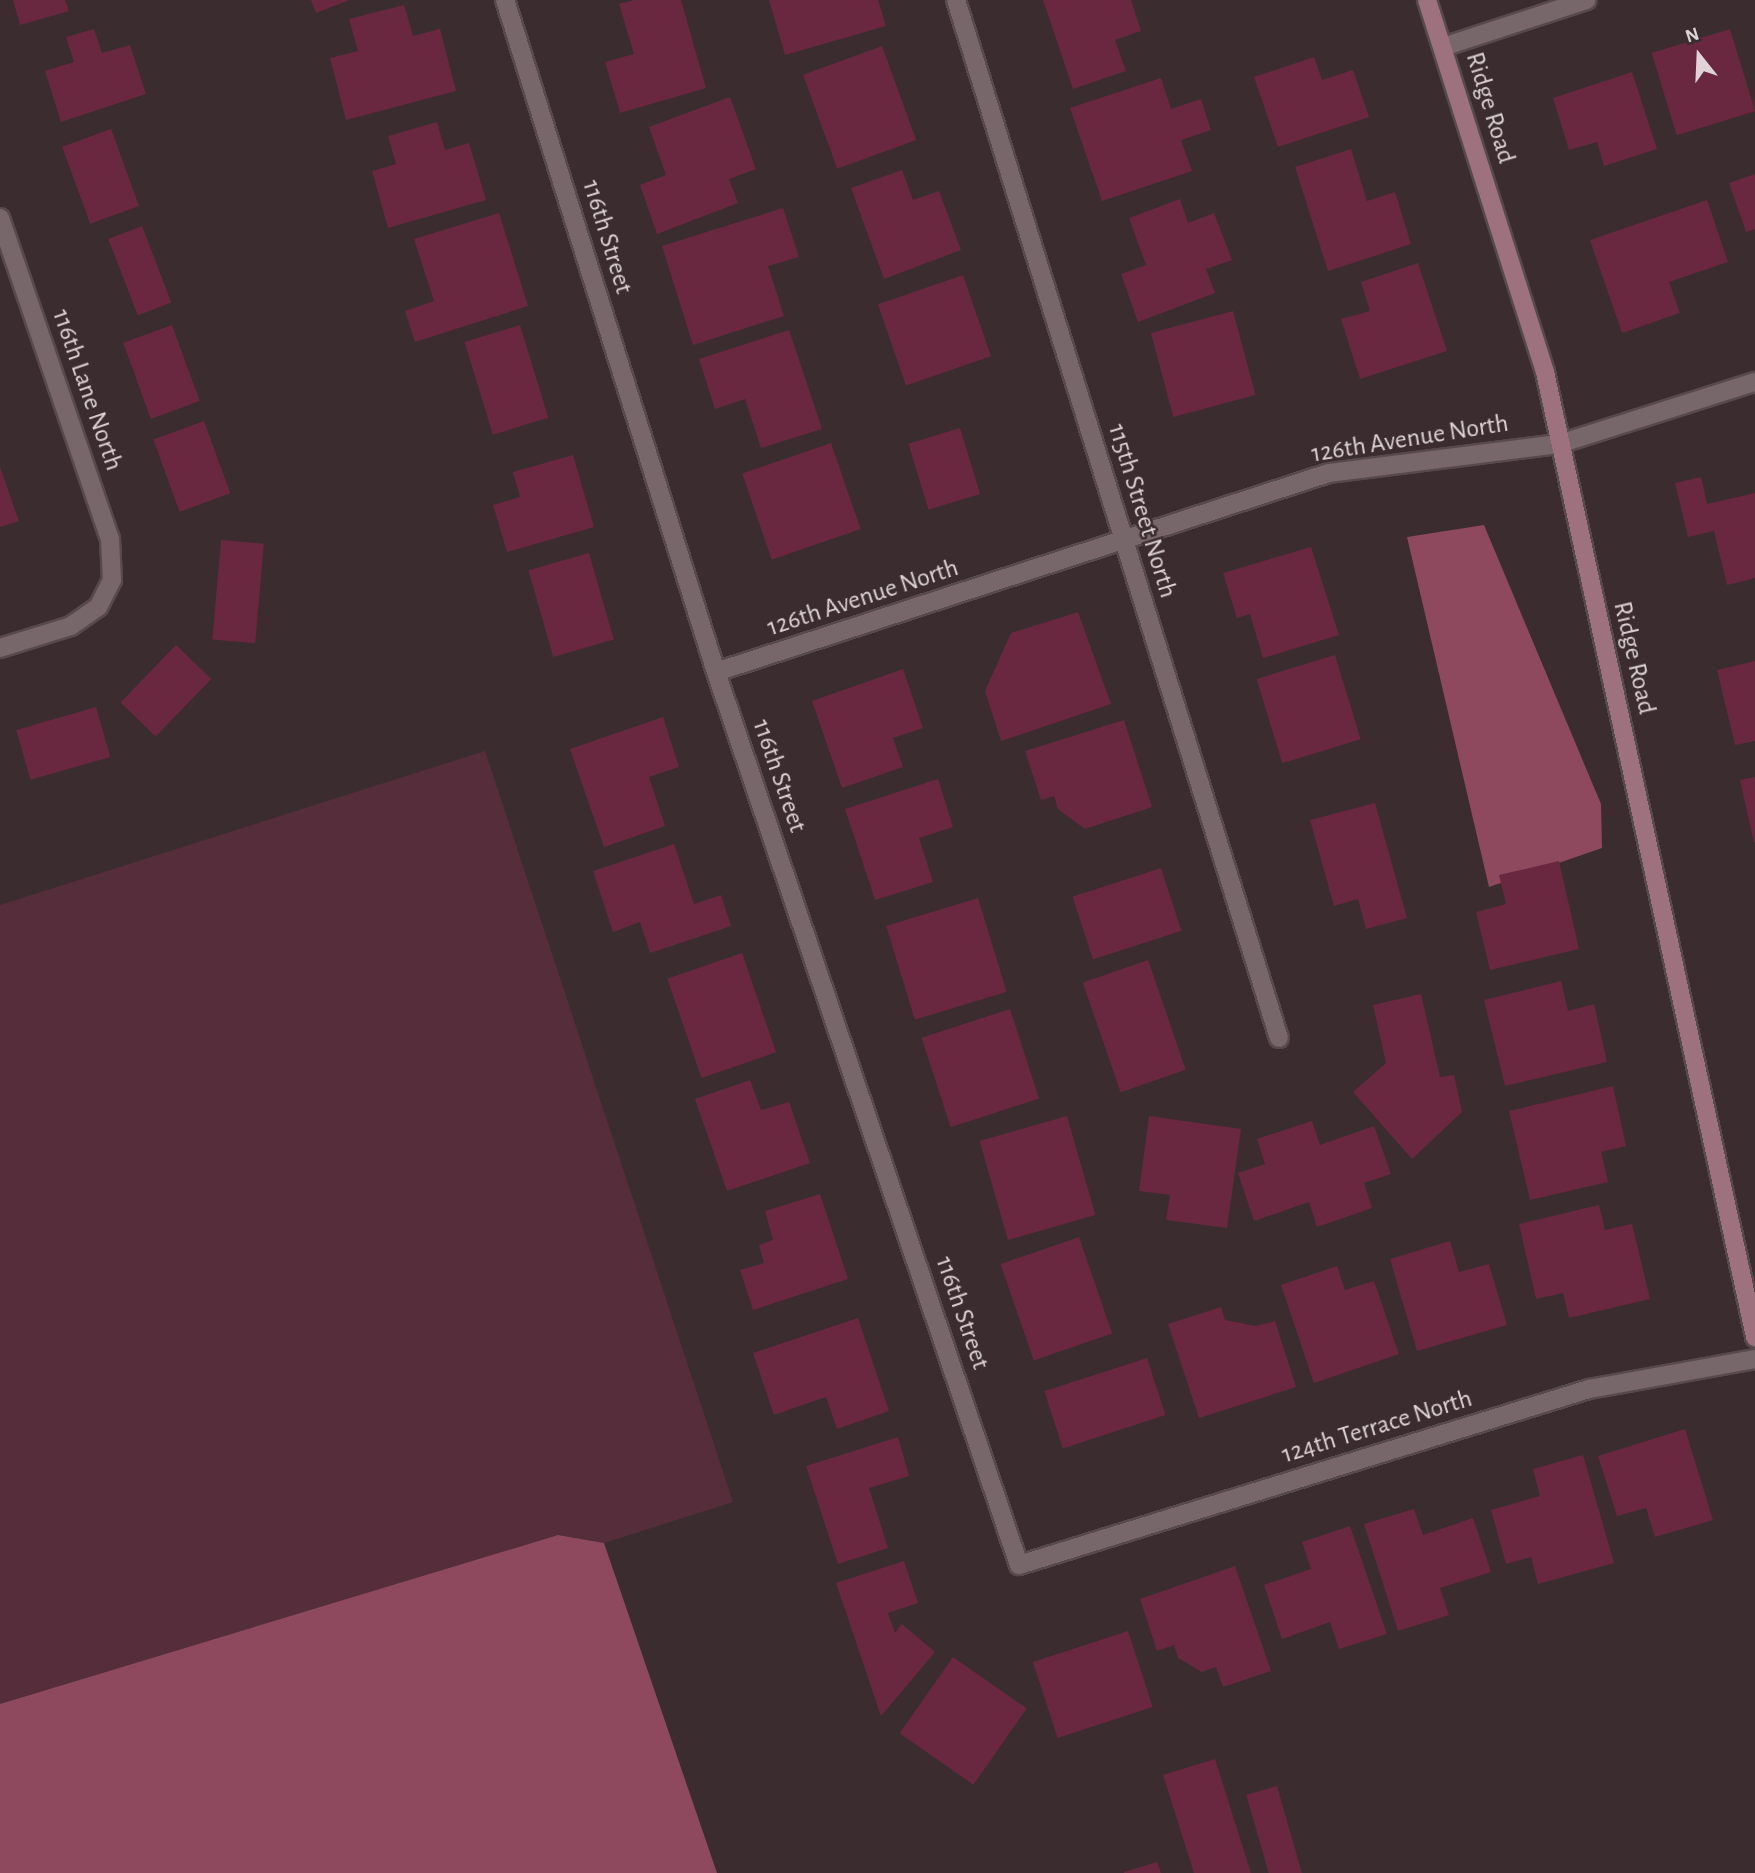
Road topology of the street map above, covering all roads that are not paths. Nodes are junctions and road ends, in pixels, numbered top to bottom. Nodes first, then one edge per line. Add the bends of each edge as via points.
1 (505, 0) edge
2 (956, 0) edge
3 (1427, 0) edge
4 (1587, 0) edge
5 (1443, 47) junction
6 (0, 218) edge
7 (1755, 382) edge
8 (1559, 444) junction
9 (1123, 541) junction
10 (0, 648) edge
11 (716, 673) junction
12 (1279, 1038) dead end
13 (1755, 1337) edge
14 (1755, 1359) edge
15 (1019, 1565) joint

1 - 11 street, 116th Street
2 - 9 street, 115th Street North
3 - 5 street, Ridge Road
4 - 5 street
5 - 8 street, Ridge Road via 1545,372
6 - 10 street, 116th Lane North via 110,539 112,580 97,607 71,626
7 - 8 street, 126th Avenue North
8 - 9 street, 126th Avenue North via 1329,473
8 - 13 street, Ridge Road
9 - 11 street, 126th Avenue North
9 - 12 street, 115th Street North
11 - 15 street, 116th Street
14 - 15 street, 124th Terrace North via 1589,1389

